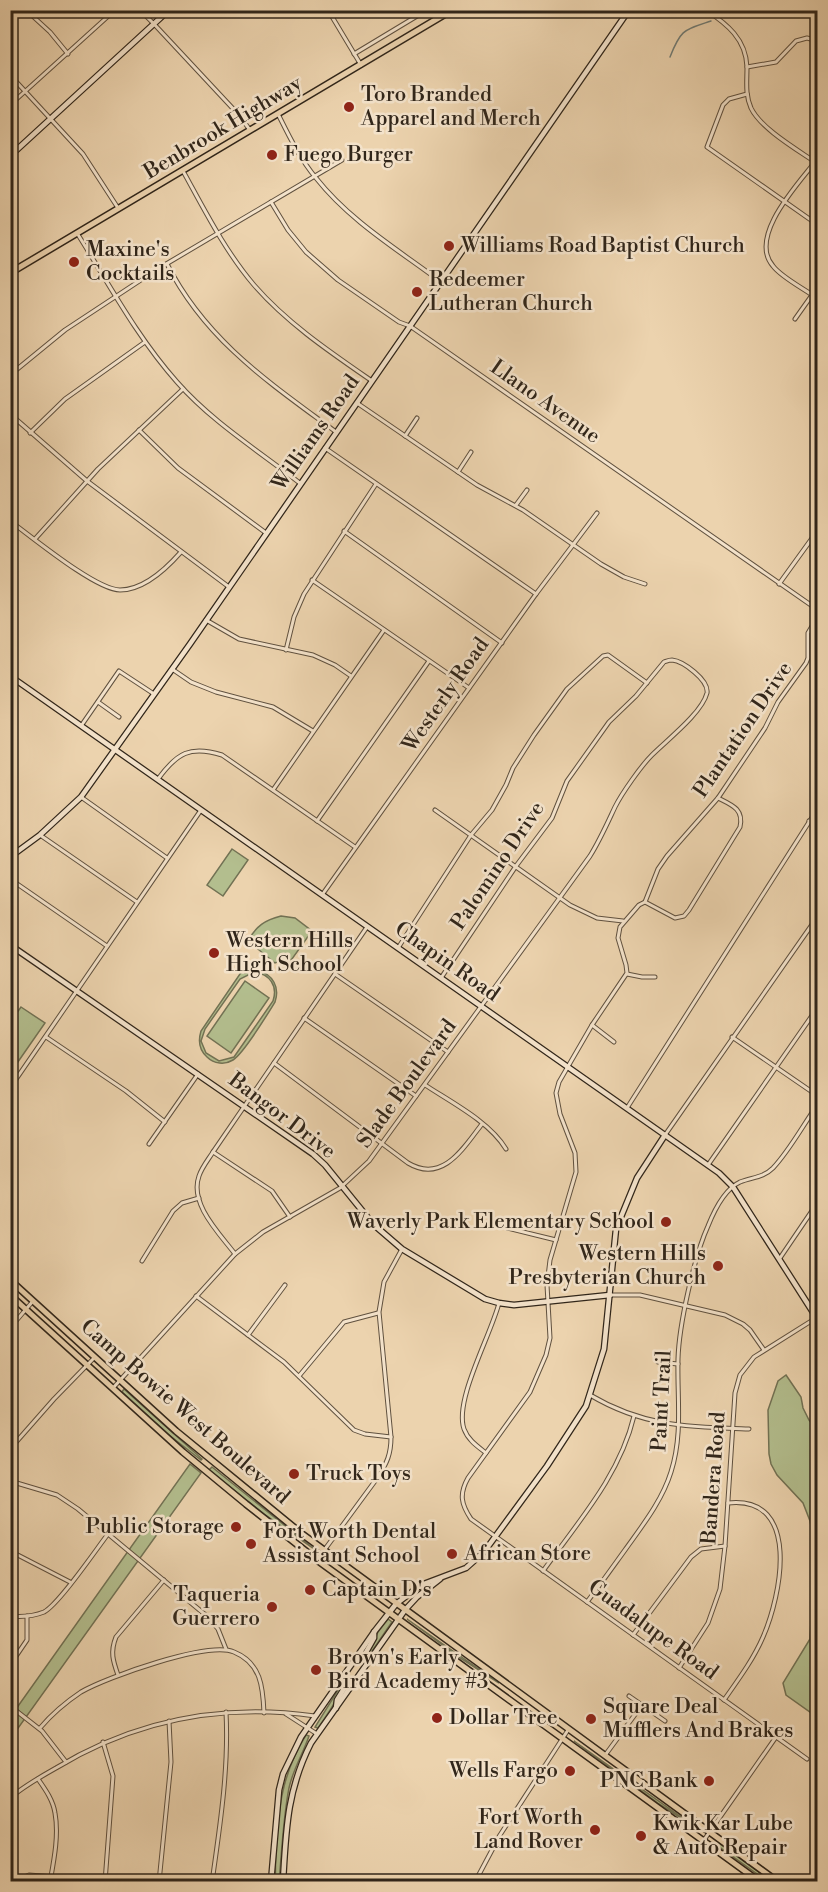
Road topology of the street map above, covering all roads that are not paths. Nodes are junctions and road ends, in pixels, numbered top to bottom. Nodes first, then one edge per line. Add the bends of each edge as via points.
1 (26, 10) edge
2 (115, 10) edge
3 (140, 10) edge
4 (169, 10) edge
5 (328, 10) edge
6 (427, 10) edge
7 (452, 10) edge
8 (629, 10) edge
9 (706, 10) edge
10 (154, 24) junction
11 (818, 40) edge
12 (68, 54) junction
13 (354, 54) junction
14 (361, 65) junction
15 (747, 67) junction
16 (10, 75) edge
17 (26, 92) junction
18 (747, 94) junction
19 (10, 105) edge
20 (278, 114) junction
21 (51, 119) junction
22 (251, 130) junction
23 (10, 156) edge
24 (342, 160) dead end
25 (816, 163) edge
26 (183, 171) junction
27 (314, 177) junction
28 (271, 202) junction
29 (784, 202) junction
30 (119, 209) junction
31 (818, 225) edge
32 (78, 233) junction
33 (219, 235) junction
34 (167, 264) junction
35 (10, 273) edge
36 (441, 282) junction
37 (812, 295) junction
38 (116, 297) junction
39 (818, 299) edge
40 (795, 319) dead end
41 (410, 326) junction
42 (145, 342) junction
43 (10, 375) edge
44 (372, 381) junction
45 (184, 389) junction
46 (357, 403) junction
47 (10, 414) edge
48 (417, 418) dead end
49 (139, 430) junction
50 (336, 432) junction
51 (30, 433) junction
52 (405, 436) junction
53 (325, 448) junction
54 (471, 452) dead end
55 (459, 472) junction
56 (87, 481) junction
57 (301, 484) junction
58 (376, 484) junction
59 (527, 490) dead end
60 (516, 506) junction
61 (597, 513) dead end
62 (10, 521) edge
63 (818, 530) edge
64 (344, 531) junction
65 (266, 533) junction
66 (35, 539) junction
67 (572, 545) junction
68 (181, 552) junction
69 (312, 580) junction
70 (645, 584) dead end
71 (779, 584) junction
72 (229, 587) junction
73 (536, 594) junction
74 (818, 610) edge
75 (818, 616) edge
76 (206, 620) junction
77 (384, 630) junction
78 (502, 643) junction
79 (286, 650) junction
80 (670, 660) joint
81 (429, 661) junction
82 (172, 669) junction
83 (10, 676) edge
84 (351, 676) junction
85 (647, 683) junction
86 (469, 688) junction
87 (154, 694) junction
88 (98, 702) junction
89 (119, 717) dead end
90 (81, 726) junction
91 (313, 731) junction
92 (115, 749) junction
93 (158, 779) junction
94 (273, 790) junction
95 (81, 797) junction
96 (718, 798) junction
97 (818, 808) edge
98 (202, 810) junction
99 (435, 810) dead end
100 (317, 821) junction
101 (809, 821) junction
102 (818, 827) edge
103 (471, 835) junction
104 (40, 836) junction
105 (355, 848) junction
106 (10, 857) edge
107 (168, 859) junction
108 (516, 866) junction
109 (10, 879) edge
110 (322, 895) junction
111 (559, 898) junction
112 (137, 902) junction
113 (645, 902) junction
114 (818, 916) edge
115 (623, 921) junction
116 (367, 927) junction
117 (10, 945) edge
118 (107, 946) junction
119 (398, 948) junction
120 (334, 974) junction
121 (627, 974) junction
122 (654, 977) dead end
123 (441, 978) junction
124 (78, 991) junction
125 (818, 1007) edge
126 (482, 1008) junction
127 (304, 1018) junction
128 (592, 1025) junction
129 (46, 1037) junction
130 (732, 1037) junction
131 (614, 1042) dead end
132 (448, 1053) junction
133 (274, 1063) junction
134 (569, 1066) junction
135 (776, 1067) junction
136 (198, 1074) junction
137 (425, 1084) junction
138 (10, 1088) edge
139 (818, 1096) edge
140 (416, 1097) junction
141 (818, 1104) edge
142 (244, 1106) junction
143 (627, 1108) junction
144 (165, 1122) junction
145 (482, 1124) junction
146 (665, 1135) junction
147 (149, 1144) dead end
148 (383, 1144) junction
149 (506, 1149) dead end
150 (213, 1152) junction
151 (708, 1165) junction
152 (342, 1186) junction
153 (733, 1187) junction
154 (199, 1198) junction
155 (818, 1202) edge
156 (290, 1217) junction
157 (507, 1228) dead end
158 (556, 1240) junction
159 (402, 1249) junction
160 (235, 1254) junction
161 (779, 1259) junction
162 (142, 1261) dead end
163 (10, 1280) edge
164 (285, 1285) dead end
165 (10, 1295) edge
166 (610, 1295) junction
167 (196, 1296) junction
168 (33, 1300) junction
169 (549, 1301) junction
170 (499, 1304) junction
171 (687, 1305) junction
172 (26, 1309) junction
173 (379, 1312) junction
174 (817, 1319) edge
175 (10, 1328) edge
176 (248, 1335) junction
177 (764, 1350) junction
178 (95, 1357) junction
179 (658, 1362) dead end
180 (678, 1364) junction
181 (88, 1365) junction
182 (299, 1376) junction
183 (121, 1381) junction
184 (113, 1388) junction
185 (590, 1395) junction
186 (634, 1416) junction
187 (680, 1426) junction
188 (732, 1428) junction
189 (749, 1429) dead end
190 (391, 1437) junction
191 (10, 1449) edge
192 (183, 1452) junction
193 (486, 1453) junction
194 (212, 1462) junction
195 (10, 1481) edge
196 (728, 1503) junction
197 (108, 1534) junction
198 (496, 1537) junction
199 (725, 1546) junction
200 (10, 1551) edge
201 (324, 1551) junction
202 (317, 1560) junction
203 (543, 1571) junction
204 (440, 1578) junction
205 (165, 1580) junction
206 (70, 1582) junction
207 (587, 1602) junction
208 (396, 1604) junction
209 (405, 1611) junction
210 (389, 1612) junction
211 (10, 1616) edge
212 (27, 1616) junction
213 (399, 1619) junction
214 (374, 1632) junction
215 (633, 1635) junction
216 (226, 1649) junction
217 (368, 1662) junction
218 (10, 1665) edge
219 (679, 1668) junction
220 (118, 1675) junction
221 (342, 1677) junction
222 (506, 1684) junction
223 (500, 1692) junction
224 (629, 1696) dead end
225 (724, 1700) junction
226 (642, 1705) junction
227 (10, 1706) edge
228 (336, 1708) junction
229 (226, 1712) junction
230 (264, 1713) junction
231 (285, 1713) junction
232 (315, 1716) junction
233 (169, 1720) junction
234 (665, 1721) dead end
235 (307, 1727) junction
236 (40, 1728) junction
237 (569, 1730) junction
238 (317, 1734) junction
239 (776, 1737) junction
240 (563, 1738) junction
241 (103, 1742) junction
242 (604, 1756) junction
243 (807, 1759) dead end
244 (66, 1762) junction
245 (38, 1779) junction
246 (10, 1798) edge
247 (710, 1832) junction
248 (704, 1840) junction
249 (51, 1876) junction
250 (12, 1881) edge
251 (51, 1881) edge
252 (105, 1881) edge
253 (117, 1881) edge
254 (159, 1881) edge
255 (212, 1881) edge
256 (271, 1881) edge
257 (283, 1881) edge
258 (475, 1881) edge
259 (760, 1881) edge
260 (778, 1881) edge

1 - 12 street
2 - 12 street
3 - 10 street
4 - 10 street
5 - 13 street
6 - 13 street
7 - 14 main road, Benbrook Highway
8 - 36 street, Williams Road
9 - 15 street via 733,30
10 - 21 street
10 - 22 street
11 - 15 street via 796,41 776,62
12 - 17 street
13 - 14 street
14 - 20 main road, Benbrook Highway
15 - 18 street
16 - 17 street
17 - 19 street
17 - 21 street
18 - 25 street via 765,126
18 - 29 street via 723,105 707,147
20 - 22 main road, Benbrook Highway
20 - 27 street
21 - 23 street
21 - 30 street via 90,163
22 - 26 main road, Benbrook Highway
24 - 27 street
25 - 29 street
26 - 30 main road, Benbrook Highway
26 - 33 street
27 - 28 street
27 - 36 street via 345,211
28 - 33 street
28 - 41 street, Llano Avenue via 293,237 321,266
29 - 31 street
29 - 37 street via 766,241 767,257 774,267
30 - 32 main road, Benbrook Highway
32 - 35 main road, Benbrook Highway
32 - 38 street
33 - 34 street
33 - 44 street via 275,306
34 - 38 street
34 - 50 street via 188,298 230,350
36 - 41 street, Williams Road
37 - 39 street
37 - 40 street
38 - 42 street
38 - 43 street via 52,339
41 - 44 street, Williams Road
41 - 71 street, Llano Avenue
42 - 45 street
42 - 51 street via 65,399
44 - 46 street, Williams Road
45 - 49 street
45 - 57 street via 212,416
46 - 50 street, Williams Road
46 - 52 street
47 - 51 street
48 - 52 street
49 - 56 street
49 - 65 street via 178,468
50 - 53 street, Williams Road
51 - 56 street
52 - 55 street
53 - 57 street, Williams Road
53 - 58 street
54 - 55 street
55 - 60 street
56 - 66 street
56 - 68 street
57 - 65 street, Williams Road
58 - 64 street
58 - 73 street
59 - 60 street
60 - 67 street
61 - 67 street, Westerly Road
62 - 66 street
63 - 71 street
64 - 69 street
64 - 78 street
65 - 72 street, Williams Road
66 - 68 street via 94,581 114,590 139,586
67 - 70 street via 624,577
67 - 73 street, Westerly Road
68 - 72 street
69 - 77 street
69 - 79 street via 294,617
71 - 74 street, Llano Avenue
72 - 76 street, Williams Road
73 - 78 street, Westerly Road
75 - 96 street, Plantation Drive via 808,633 806,663
76 - 79 street via 239,639
76 - 82 street, Williams Road
77 - 81 street
77 - 84 street
78 - 86 street, Westerly Road
79 - 84 street via 313,656
80 - 85 street, Palomino Drive via 663,662
80 - 111 street, Slade Boulevard via 702,678 707,694 674,736 646,762 615,807 596,846
81 - 86 street
81 - 100 street
82 - 87 street, Williams Road
82 - 91 street via 216,692 273,707
83 - 90 street, Chapin Road
84 - 91 street
85 - 103 street via 608,655 603,656 567,689 513,768 492,810
85 - 108 street, Palomino Drive via 609,722 567,781 552,818
86 - 105 street, Westerly Road
87 - 88 street via 119,671
87 - 92 street, Williams Road
88 - 89 street
88 - 90 street
90 - 92 street, Chapin Road
91 - 94 street
92 - 93 street, Chapin Road
92 - 95 street, Williams Road
93 - 94 street via 179,755 200,750 222,755
93 - 98 street, Chapin Road
94 - 100 street
95 - 104 street, Williams Road
95 - 107 street
96 - 113 street, Plantation Drive via 667,856
96 - 113 street via 737,808 742,819 740,827 684,916 675,918
97 - 101 street
98 - 107 street
98 - 110 street, Chapin Road
99 - 103 street
100 - 105 street
101 - 102 street
101 - 143 street
103 - 108 street
103 - 119 street
104 - 106 street, Williams Road
104 - 112 street
105 - 110 street, Westerly Road
107 - 112 street
108 - 111 street
108 - 123 street, Palomino Drive
109 - 118 street
110 - 116 street, Chapin Road
111 - 115 street via 590,916
111 - 126 street, Slade Boulevard
112 - 118 street
113 - 115 street, Plantation Drive
114 - 130 street
115 - 121 street via 618,938
116 - 119 street, Chapin Road
116 - 120 street
117 - 124 street, Bangor Drive
118 - 124 street
119 - 123 street, Chapin Road
120 - 127 street
120 - 132 street
121 - 122 street
121 - 128 street
123 - 126 street, Chapin Road
124 - 129 street
124 - 136 street, Bangor Drive
125 - 135 street
126 - 132 street, Slade Boulevard
126 - 134 street, Chapin Road
127 - 133 street
127 - 140 street
128 - 131 street
128 - 134 street
129 - 138 street
129 - 144 street
130 - 135 street
130 - 146 street
132 - 137 street, Slade Boulevard
133 - 142 street
133 - 148 street
134 - 143 street, Chapin Road
134 - 158 street, Guadalupe Road via 555,1099 574,1153 576,1172
135 - 139 street
135 - 151 street
136 - 142 street, Bangor Drive
136 - 144 street
137 - 140 street, Slade Boulevard
137 - 145 street
140 - 148 street, Slade Boulevard
141 - 153 street via 774,1166 761,1177
142 - 150 street
142 - 152 street, Bangor Drive via 313,1154
143 - 146 street, Chapin Road
144 - 147 street
145 - 148 street via 451,1162 432,1168 413,1166
145 - 149 street via 496,1134
146 - 151 street, Chapin Road
146 - 166 street via 637,1178 616,1229
148 - 152 street, Slade Boulevard
150 - 154 street via 198,1177
150 - 156 street via 272,1191
151 - 153 street, Chapin Road
152 - 156 street, Slade Boulevard
152 - 159 street, Bangor Drive via 373,1224
153 - 161 street, Chapin Road
153 - 171 street, Paint Trail via 720,1203 704,1236
154 - 160 street via 207,1216
154 - 162 street via 177,1206
155 - 161 street
156 - 160 street, Slade Boulevard
157 - 158 street
158 - 169 street, Guadalupe Road via 548,1277
159 - 170 street, Bangor Drive
159 - 173 street via 384,1282
160 - 167 street, Slade Boulevard
161 - 174 street, Chapin Road
163 - 168 main road, Camp Bowie West Boulevard
164 - 176 street
165 - 172 main road, Camp Bowie West Boulevard
166 - 169 street, Bangor Drive
166 - 171 street, Bangor Drive via 640,1295
166 - 185 street via 604,1349
167 - 176 street
167 - 183 street, Slade Boulevard
168 - 172 street
168 - 178 main road, Camp Bowie West Boulevard
169 - 170 street, Bangor Drive
169 - 193 street, Guadalupe Road via 549,1346 539,1376
170 - 193 street via 462,1417 469,1439
171 - 177 street, Bangor Drive via 734,1318 750,1330
171 - 180 street, Paint Trail
172 - 175 street
172 - 181 main road, Camp Bowie West Boulevard
173 - 182 street via 344,1322
173 - 190 street
174 - 177 street, Bandera Road
176 - 182 street
177 - 188 street, Bandera Road via 740,1375
178 - 181 street
178 - 183 main road, Camp Bowie West Boulevard
179 - 180 street
180 - 187 street, Paint Trail
181 - 184 main road, Camp Bowie West Boulevard
181 - 191 street
182 - 190 street via 354,1430
183 - 184 street, Slade Boulevard
183 - 194 main road, Camp Bowie West Boulevard
184 - 192 main road, Camp Bowie West Boulevard
185 - 186 street
185 - 198 street via 572,1428
186 - 187 street
186 - 203 street via 610,1476
187 - 188 street
187 - 207 street, Paint Trail via 664,1491
188 - 189 street
188 - 196 street, Bandera Road
190 - 201 street via 387,1463
192 - 194 main road via 204,1465
192 - 202 main road, Camp Bowie West Boulevard
193 - 198 street, Guadalupe Road via 463,1487 461,1498 471,1519
194 - 201 main road, Camp Bowie West Boulevard
195 - 197 street via 57,1495
196 - 199 street, Bandera Road
196 - 225 street via 755,1506 772,1518 780,1544 780,1561 764,1636
197 - 205 street
197 - 206 street
198 - 203 street, Guadalupe Road
198 - 204 street via 473,1564
199 - 215 street via 701,1549 691,1557
199 - 219 street, Bandera Road via 717,1602
200 - 206 street
201 - 202 street
201 - 208 main road, Camp Bowie West Boulevard
202 - 210 main road, Camp Bowie West Boulevard
203 - 207 street, Guadalupe Road
204 - 208 street via 421,1585
204 - 209 street
205 - 216 street via 213,1622
205 - 220 street via 116,1637 112,1655
206 - 212 street via 48,1608
207 - 215 street, Guadalupe Road
208 - 209 main road, Camp Bowie West Boulevard
208 - 210 street
209 - 213 street
209 - 222 main road, Camp Bowie West Boulevard
210 - 213 main road, Camp Bowie West Boulevard
210 - 214 street
211 - 212 street
212 - 218 street via 27,1640
213 - 217 street
213 - 223 main road, Camp Bowie West Boulevard
214 - 217 street via 365,1653
214 - 221 street
215 - 219 street, Guadalupe Road
216 - 220 street via 186,1655
216 - 230 street via 240,1655 257,1671
217 - 228 street
219 - 225 street, Guadalupe Road
220 - 236 street via 78,1694
221 - 228 street via 347,1684
221 - 232 street
222 - 223 main road
222 - 237 main road, Camp Bowie West Boulevard
223 - 240 main road, Camp Bowie West Boulevard
224 - 226 street
225 - 239 street, Guadalupe Road
226 - 234 street
226 - 242 street
227 - 236 street
228 - 238 street
229 - 230 street
229 - 233 street
229 - 255 street via 225,1771
230 - 231 street
231 - 232 street
231 - 235 street
232 - 235 street
233 - 241 street
233 - 254 street via 171,1762
235 - 238 street
235 - 256 street via 280,1784
236 - 244 street
237 - 240 street
237 - 242 main road, Camp Bowie West Boulevard
238 - 257 street via 299,1766 292,1789
239 - 243 street, Guadalupe Road
239 - 247 street
240 - 248 main road, Camp Bowie West Boulevard
240 - 258 street
241 - 244 street
241 - 252 street via 114,1783
242 - 247 main road, Camp Bowie West Boulevard
244 - 245 street
245 - 246 street
245 - 249 street via 55,1813
247 - 248 street
247 - 260 main road, Camp Bowie West Boulevard
248 - 259 main road, Camp Bowie West Boulevard
249 - 250 street via 29,1875
249 - 251 street
249 - 252 street
252 - 253 street

